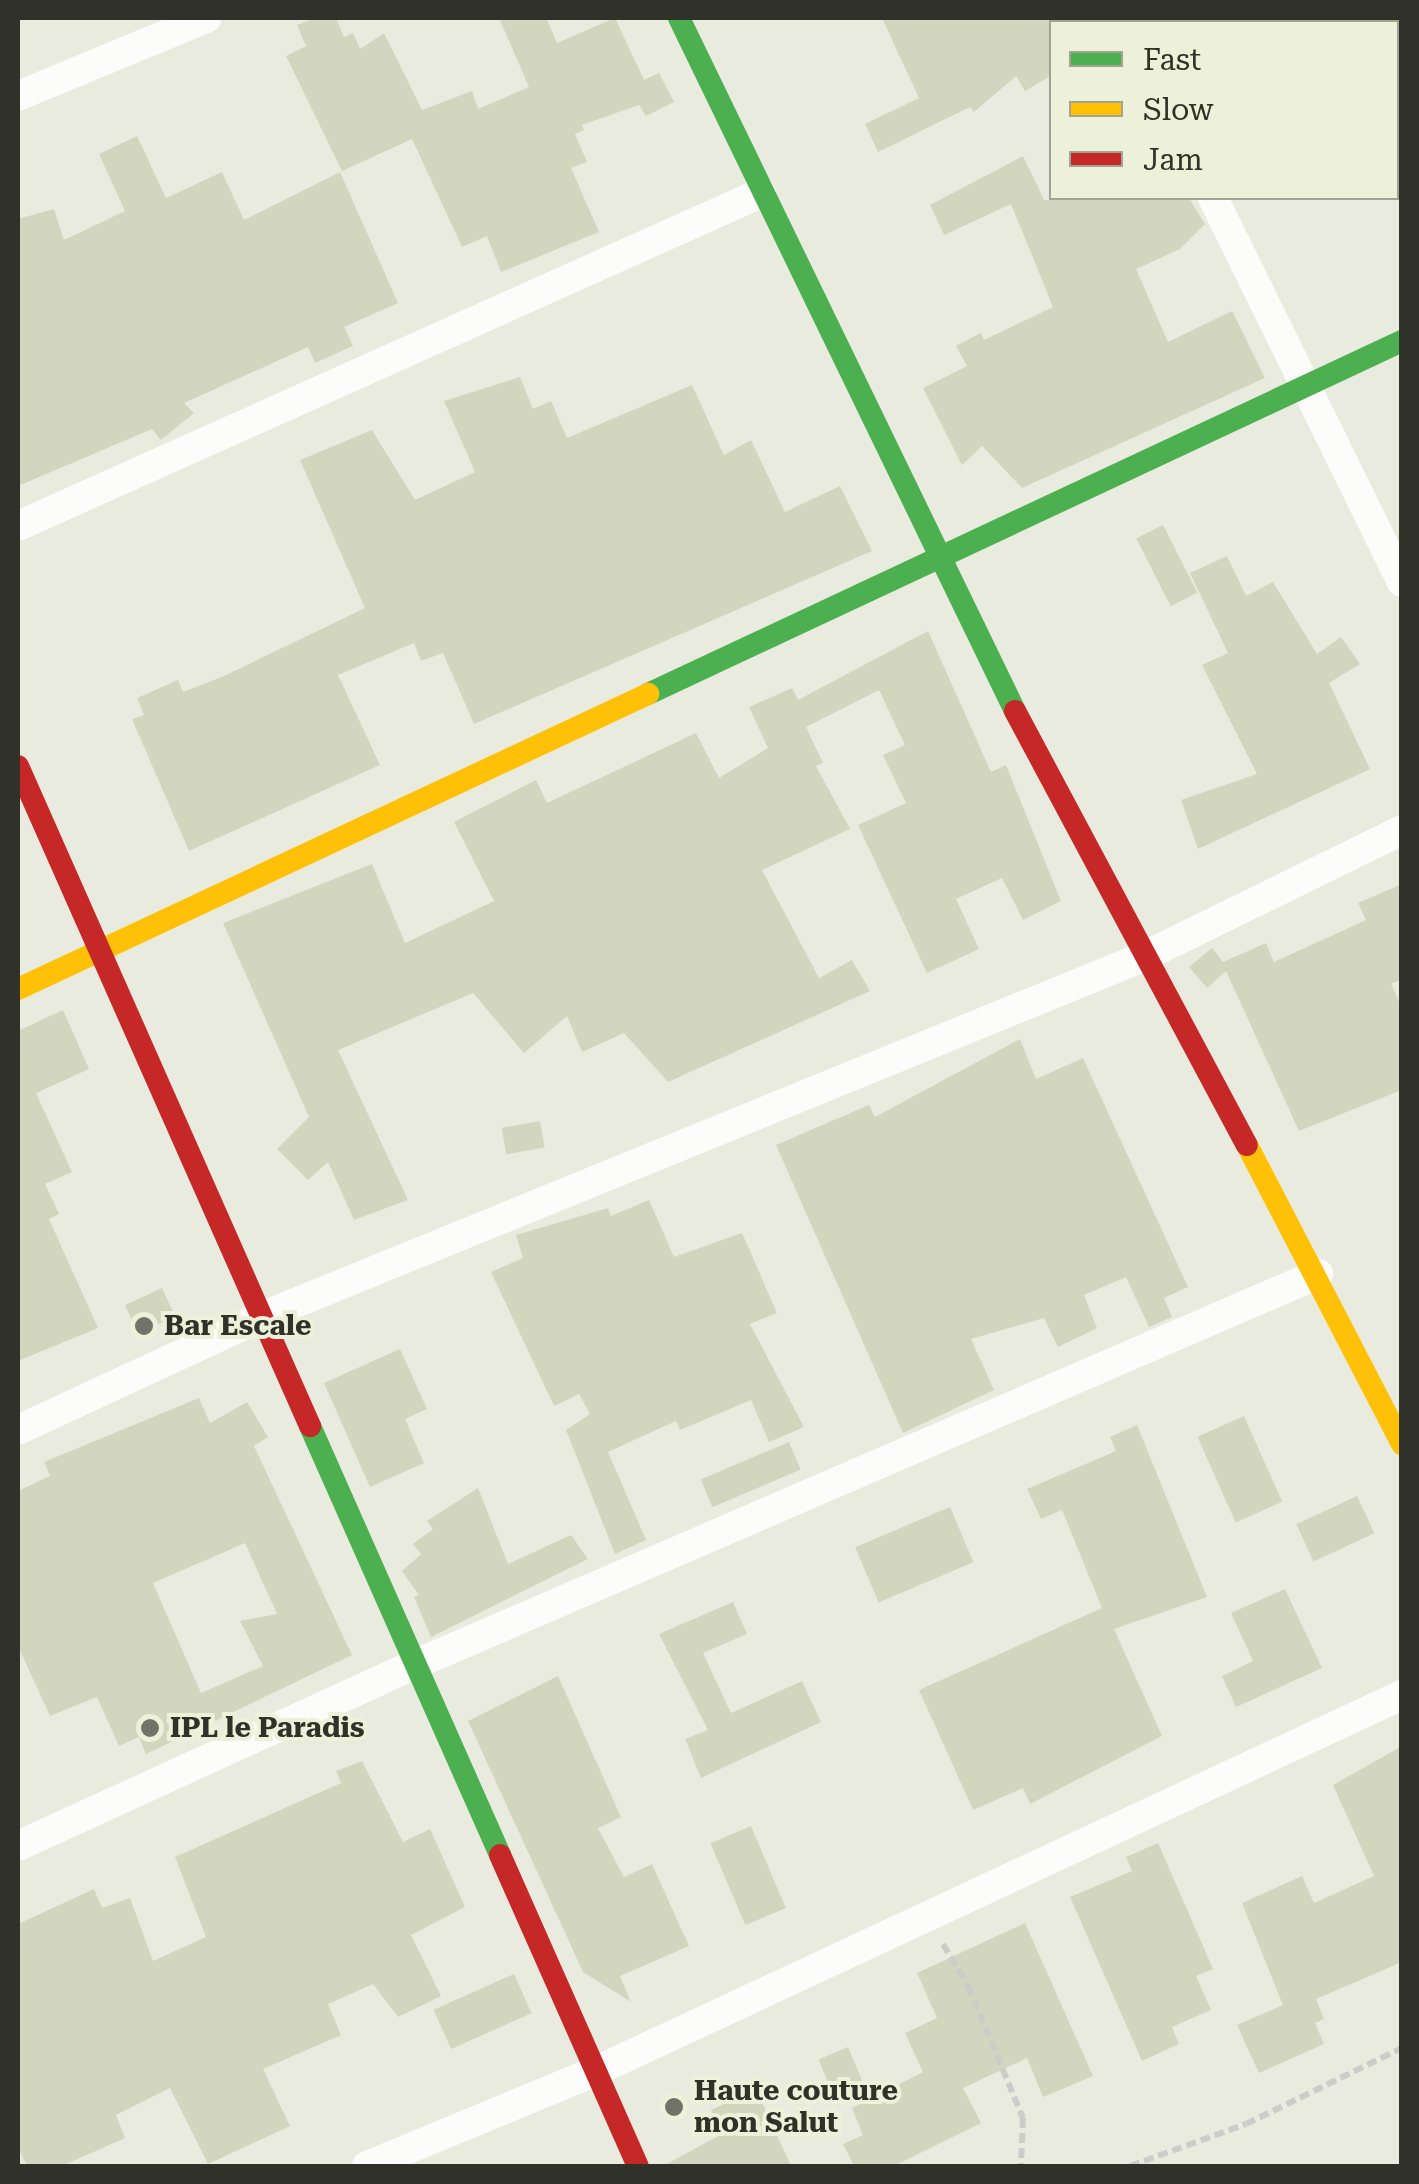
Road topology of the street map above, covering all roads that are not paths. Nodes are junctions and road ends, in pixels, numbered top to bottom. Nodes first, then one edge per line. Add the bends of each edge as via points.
1 (206, 18) edge
2 (679, 18) edge
3 (18, 96) edge
4 (761, 193) junction
5 (1214, 200) edge
6 (1402, 342) edge
7 (1305, 384) junction
8 (18, 526) edge
9 (938, 560) junction
10 (1402, 582) edge
11 (18, 766) edge
12 (1402, 830) edge
13 (100, 953) junction
14 (1143, 958) junction
15 (18, 989) edge
16 (1318, 1274) junction
17 (262, 1316) junction
18 (18, 1430) edge
19 (1402, 1444) edge
20 (416, 1664) junction
21 (1402, 1695) edge
22 (18, 1846) edge
23 (596, 2071) junction
24 (366, 2166) edge
25 (638, 2166) edge

1 - 3 street
2 - 4 street
4 - 8 street
4 - 9 street
5 - 7 street
6 - 7 street
7 - 9 street
7 - 10 street
9 - 13 street
9 - 14 street
11 - 13 street
12 - 14 street
13 - 15 street
13 - 17 street
14 - 16 street
14 - 17 street
16 - 19 street
16 - 20 street
17 - 18 street
17 - 20 street
20 - 22 street
20 - 23 street
21 - 23 street
23 - 24 street
23 - 25 street

